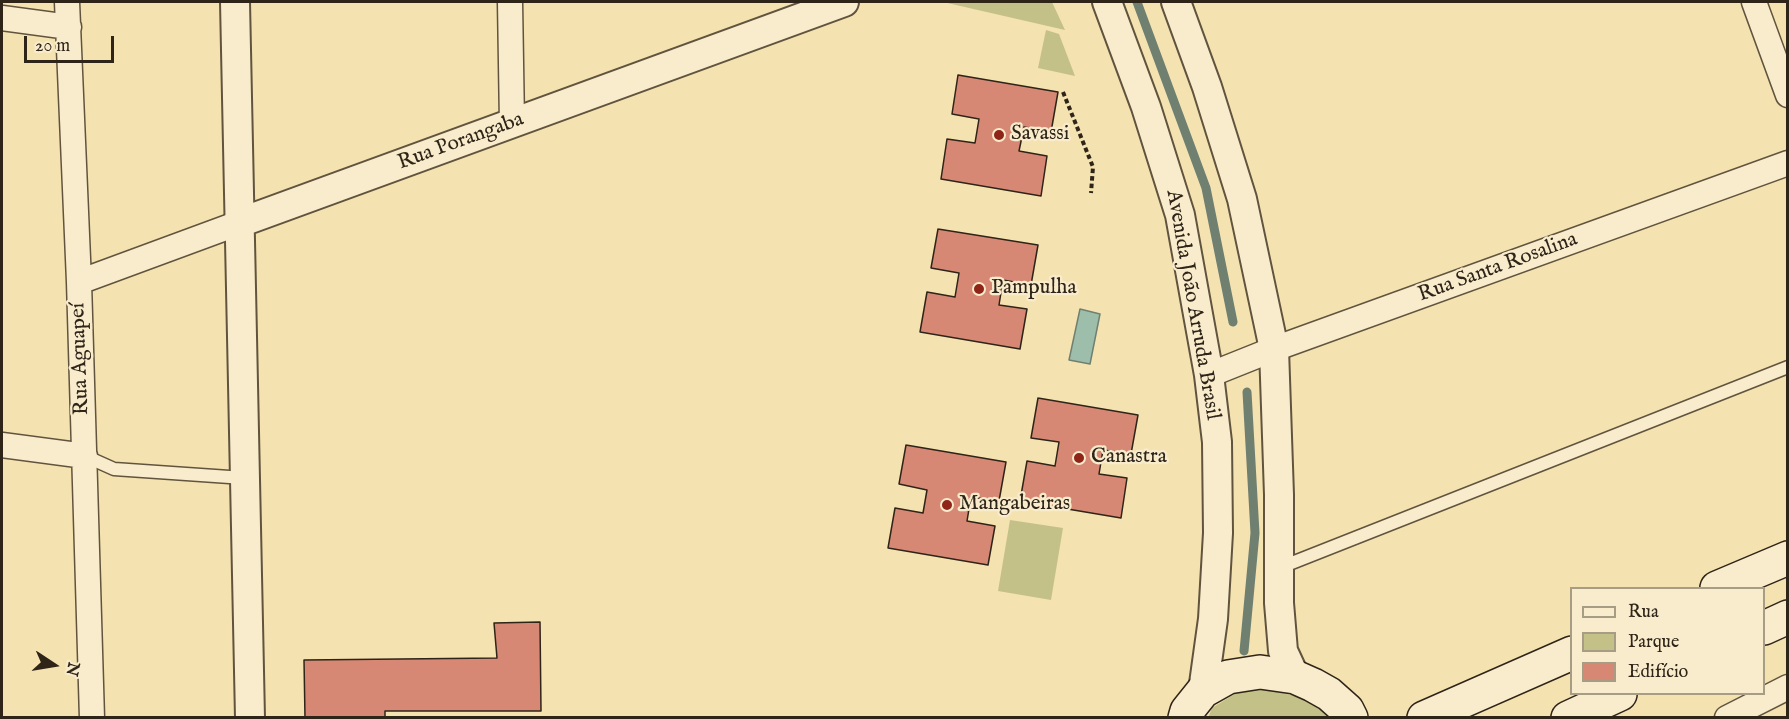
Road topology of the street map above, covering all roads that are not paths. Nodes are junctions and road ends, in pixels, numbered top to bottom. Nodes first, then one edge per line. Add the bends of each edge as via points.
1 (67, 2) edge
2 (235, 2) edge
3 (510, 2) edge
4 (844, 2) edge
5 (1107, 2) edge
6 (1176, 2) edge
7 (1754, 2) edge
8 (2, 18) edge
9 (69, 27) junction
10 (1788, 95) edge
11 (512, 124) junction
12 (1788, 163) edge
13 (239, 224) junction
14 (79, 282) junction
15 (1274, 349) junction
16 (1788, 367) edge
17 (1209, 375) junction
18 (2, 445) edge
19 (85, 456) junction
20 (244, 478) junction
21 (1788, 558) edge
22 (1280, 568) junction
23 (1719, 587) edge
24 (1788, 616) edge
25 (1765, 628) edge
26 (1570, 654) edge
27 (1295, 677) junction
28 (1788, 687) edge
29 (1616, 695) edge
30 (1194, 704) edge
31 (1353, 715) edge
32 (92, 717) edge
33 (250, 717) edge
34 (1424, 717) edge
35 (1568, 717) edge
36 (1727, 717) edge

1 - 9 street, Rua Aguapeí
2 - 13 street
3 - 11 street
4 - 11 street, Rua Porangaba
5 - 17 street, Avenida João Arruda Brasil via 1180,215
6 - 15 street via 1208,87 1242,198
7 - 10 street
8 - 9 street
9 - 14 street, Rua Aguapeí
11 - 13 street, Rua Porangaba
12 - 15 street, Rua Santa Rosalina
13 - 14 street, Rua Porangaba
13 - 20 street
14 - 19 street, Rua Aguapeí
15 - 17 street, Rua Santa Rosalina
15 - 22 street
16 - 22 lane
17 - 30 street, Avenida João Arruda Brasil via 1216,442 1218,533 1214,619
18 - 19 street
19 - 20 lane via 114,469
19 - 32 street, Rua Aguapeí
20 - 33 street
21 - 23 main road
22 - 27 street via 1283,651
24 - 25 main road
26 - 34 main road
27 - 30 main road via 1260,672 1228,678
27 - 31 main road via 1329,694
28 - 36 street
29 - 35 main road

